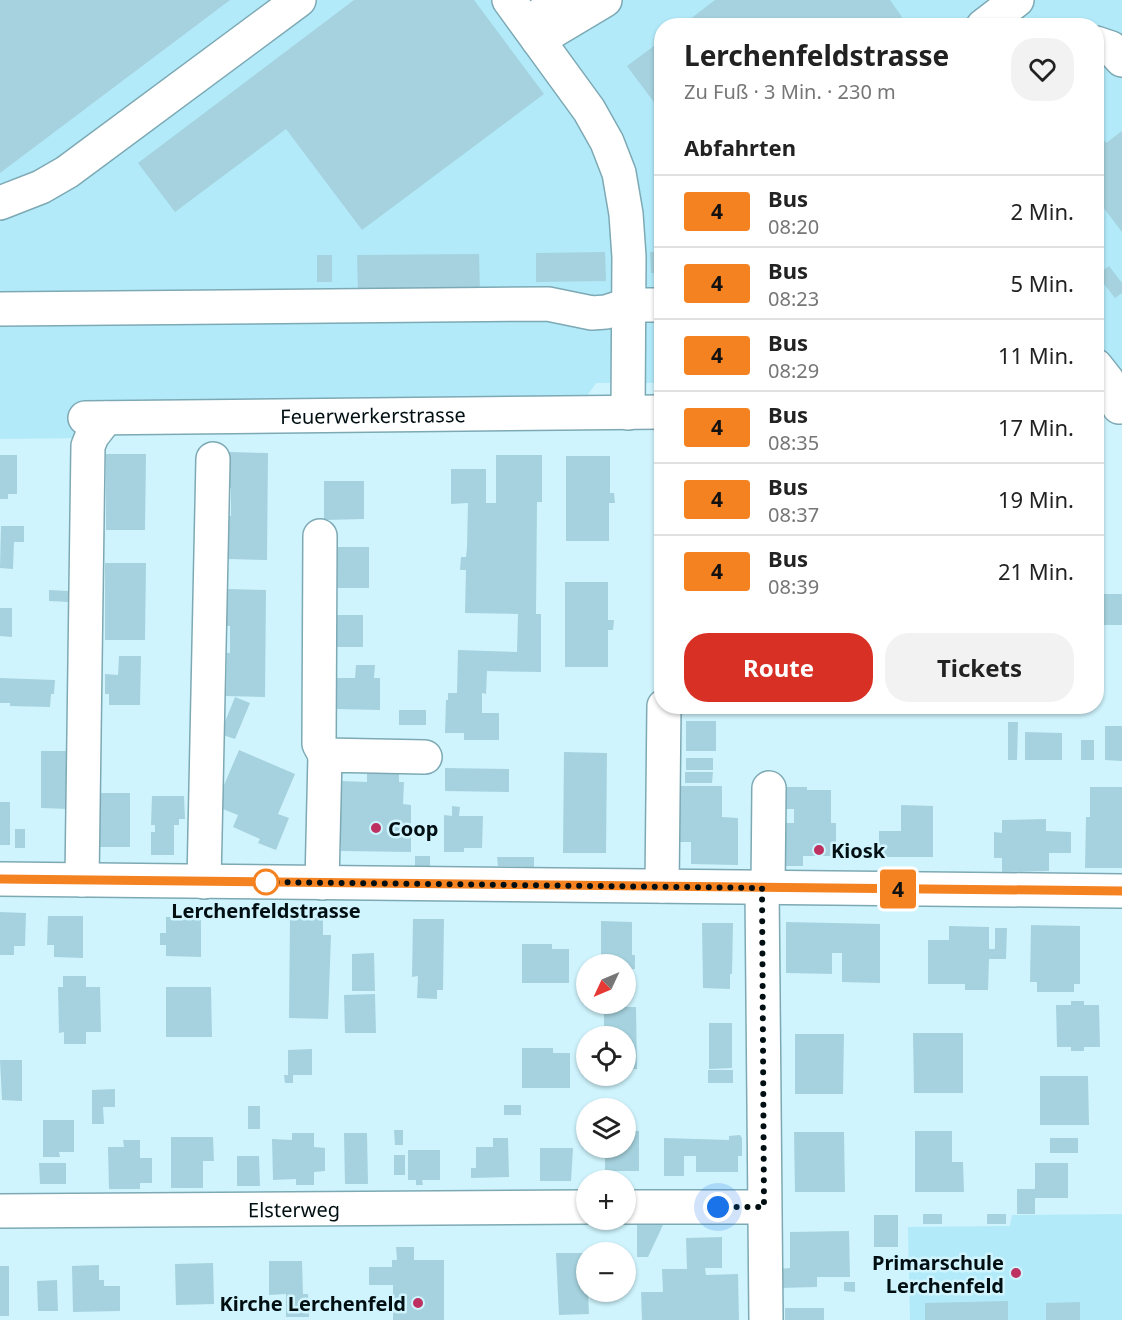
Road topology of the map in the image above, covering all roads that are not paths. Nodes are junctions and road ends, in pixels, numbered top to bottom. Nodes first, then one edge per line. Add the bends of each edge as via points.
1 (299, 0) edge
2 (605, 0) edge
3 (1017, 0) edge
4 (555, 1) edge
5 (993, 18) edge
6 (525, 22) edge
7 (1104, 44) edge
8 (1122, 60) edge
9 (0, 203) edge
10 (628, 305) junction
11 (654, 305) edge
12 (0, 309) edge
13 (1104, 376) edge
14 (1113, 407) edge
15 (654, 412) edge
16 (628, 413) junction
17 (213, 459) dead end
18 (320, 536) dead end
19 (664, 714) edge
20 (325, 755) junction
21 (425, 757) dead end
22 (769, 788) dead end
23 (0, 879) edge
24 (82, 880) junction
25 (204, 882) junction
26 (322, 883) junction
27 (662, 886) junction
28 (765, 888) junction
29 (1122, 891) edge
30 (576, 1207) edge
31 (636, 1207) edge
32 (764, 1207) junction
33 (0, 1211) edge
34 (766, 1320) edge

1 - 9 street via 67,172
2 - 6 street
3 - 5 street
4 - 6 street
6 - 10 street via 589,110 619,173 629,257
7 - 8 street
10 - 11 street
10 - 12 street via 592,313 548,304
10 - 16 street
13 - 14 street
15 - 16 street, Feuerwerkerstrasse
16 - 24 street, Feuerwerkerstrasse via 96,418 88,446
17 - 25 street
18 - 20 street via 319,744
19 - 27 street
20 - 21 street
20 - 26 street
22 - 28 street
23 - 24 street
24 - 25 street
25 - 26 street
26 - 27 street
27 - 28 street
28 - 29 street
28 - 32 street
30 - 33 street, Elsterweg
31 - 32 street
32 - 34 street

